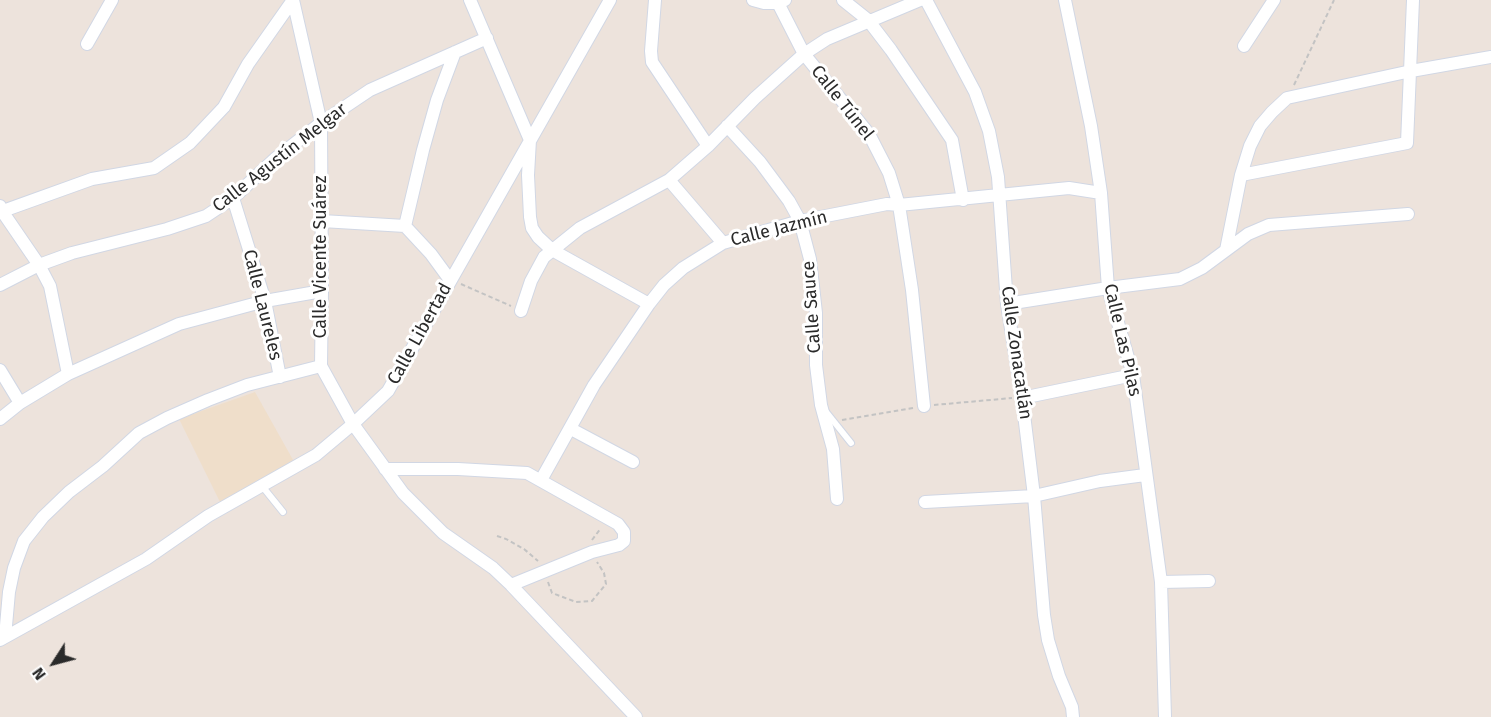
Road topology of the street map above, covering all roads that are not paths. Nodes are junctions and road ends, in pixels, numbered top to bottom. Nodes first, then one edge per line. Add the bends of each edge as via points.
1 (112, 0) edge
2 (293, 0) edge
3 (470, 0) edge
4 (655, 0) edge
5 (753, 0) edge
6 (843, 0) edge
7 (920, 0) edge
8 (926, 0) edge
9 (1065, 0) edge
10 (1413, 0) edge
11 (608, 2) edge
12 (782, 2) edge
13 (1271, 2) edge
14 (867, 20) junction
15 (487, 38) junction
16 (87, 44) dead end
17 (1244, 46) dead end
18 (455, 52) junction
19 (804, 54) junction
20 (1491, 57) edge
21 (1411, 71) junction
22 (321, 123) junction
23 (727, 126) junction
24 (530, 140) junction
25 (708, 146) junction
26 (1241, 175) junction
27 (669, 180) junction
28 (1101, 193) junction
29 (1000, 195) junction
30 (233, 198) junction
31 (963, 200) junction
32 (899, 206) junction
33 (0, 210) edge
34 (1408, 214) dead end
35 (322, 221) junction
36 (800, 221) junction
37 (405, 226) junction
38 (723, 243) junction
39 (552, 250) junction
40 (1226, 250) junction
41 (39, 265) junction
42 (450, 280) junction
43 (0, 285) edge
44 (1108, 288) junction
45 (322, 291) junction
46 (265, 301) junction
47 (649, 304) junction
48 (1007, 304) junction
49 (521, 311) road end
50 (321, 366) junction
51 (0, 370) edge
52 (68, 374) junction
53 (1133, 375) junction
54 (280, 377) junction
55 (1022, 398) junction
56 (20, 403) junction
57 (821, 405) junction
58 (924, 406) dead end
59 (0, 419) edge
60 (353, 424) junction
61 (571, 429) junction
62 (851, 443) dead end
63 (633, 462) dead end
64 (383, 467) junction
65 (1145, 475) junction
66 (541, 480) junction
67 (262, 486) junction
68 (1034, 496) junction
69 (837, 499) dead end
70 (925, 502) dead end
71 (284, 512) dead end
72 (1209, 581) dead end
73 (1161, 582) junction
74 (511, 585) junction
75 (3, 639) edge
76 (636, 717) edge
77 (1073, 717) edge
78 (1165, 717) edge

1 - 16 street
2 - 22 street, Calle Vicente Suárez
2 - 33 street via 248,64 224,107 190,143 154,168 92,179
3 - 15 street
4 - 25 street via 652,62
5 - 12 street
6 - 14 street
7 - 14 street
8 - 29 street, Calle Zonacatlán via 975,92 989,131
9 - 28 street, Calle Las Pilas
10 - 21 street
11 - 24 street, Calle Libertad
12 - 19 street, Calle Túnel
13 - 17 street
14 - 19 street
14 - 31 street via 952,140
15 - 18 street, Calle Agustín Melgar
15 - 24 street
18 - 22 street, Calle Agustín Melgar via 370,90
18 - 37 street via 437,100
19 - 23 street
19 - 32 street, Calle Túnel via 869,134 889,173
20 - 21 street
21 - 26 street via 1287,98 1260,126
21 - 26 street via 1407,143
22 - 30 street, Calle Agustín Melgar
22 - 35 street, Calle Vicente Suárez
23 - 25 street
23 - 36 street, Calle Sauce via 760,162
24 - 39 street via 532,228
24 - 42 street, Calle Libertad
25 - 27 street
26 - 40 street
27 - 38 street
27 - 39 street via 580,228
28 - 29 street, Calle Jazmín via 1069,188
28 - 44 street, Calle Las Pilas
29 - 31 street, Calle Jazmín
29 - 48 street, Calle Zonacatlán
30 - 41 street, Calle Agustín Melgar via 206,216
30 - 46 street, Calle Laureles
31 - 32 street, Calle Jazmín
32 - 36 street, Calle Jazmín via 887,204
32 - 58 street, Calle Túnel
33 - 41 street
34 - 40 street via 1269,225
35 - 37 street
35 - 45 street, Calle Vicente Suárez
36 - 38 street, Calle Jazmín
36 - 57 street, Calle Sauce via 810,259
37 - 42 street
38 - 47 street, Calle Jazmín via 683,268
39 - 47 street
39 - 49 street via 531,281
40 - 44 street via 1180,279
41 - 43 street, Calle Agustín Melgar
41 - 52 street via 50,286
42 - 60 street, Calle Libertad via 388,391
44 - 48 street
44 - 53 street, Calle Las Pilas
45 - 46 street
45 - 50 street, Calle Vicente Suárez
46 - 52 street via 179,324
46 - 54 street, Calle Laureles
47 - 61 street, Calle Jazmín via 594,385
48 - 55 street, Calle Zonacatlán
50 - 54 street
50 - 60 street, Calle Vicente Suárez
51 - 56 street
52 - 56 street
53 - 55 street
53 - 65 street, Calle Las Pilas
54 - 75 street via 208,400 139,433 43,516 24,541 14,568
55 - 68 street, Calle Zonacatlán
56 - 59 street
57 - 62 lane
57 - 69 street, Calle Sauce via 833,449
60 - 64 street, Calle Vicente Suárez
60 - 67 street, Calle Libertad via 316,455
61 - 63 street
61 - 66 street, Calle Jazmín
64 - 66 street via 516,472
64 - 74 street, Calle Vicente Suárez via 424,516
65 - 68 street
65 - 73 street, Calle Las Pilas
66 - 74 street via 618,524 624,541
67 - 71 lane
67 - 75 street, Calle Libertad
68 - 70 street
68 - 77 street, Calle Zonacatlán via 1046,624
72 - 73 street
73 - 78 street, Calle Las Pilas
74 - 76 street, Calle Vicente Suárez

